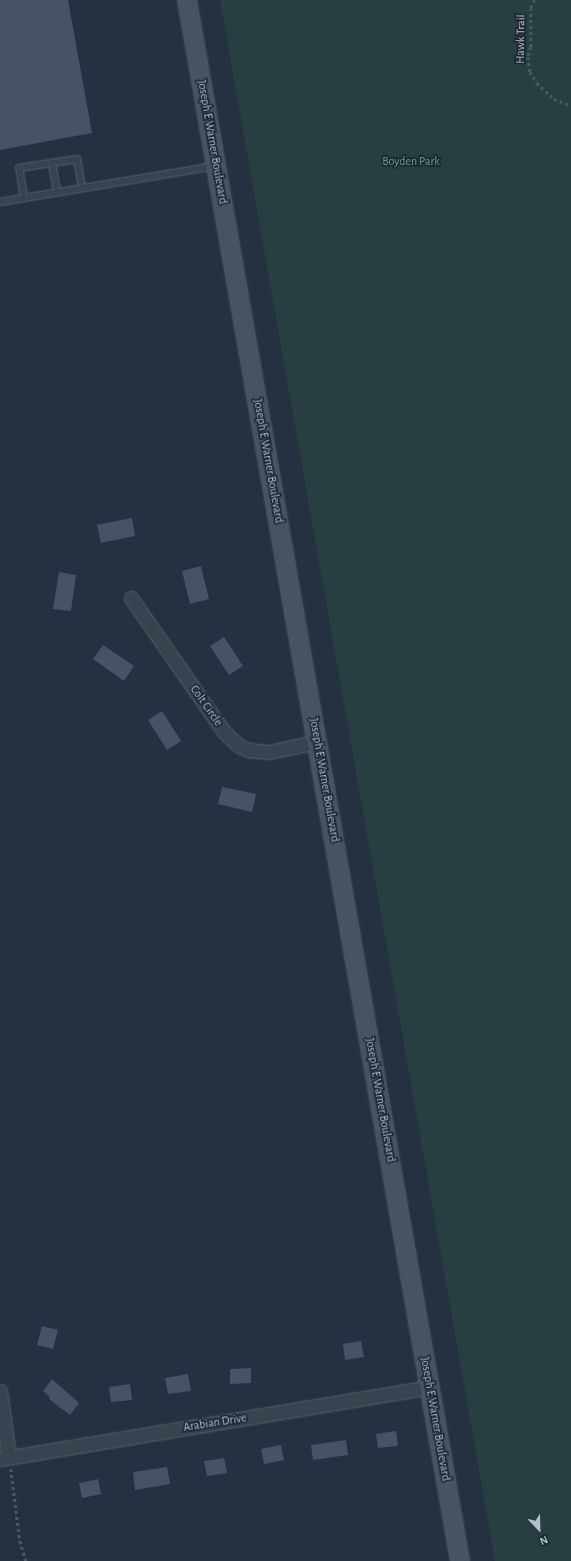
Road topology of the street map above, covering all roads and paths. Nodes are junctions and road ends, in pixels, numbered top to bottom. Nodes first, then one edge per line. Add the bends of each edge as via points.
1 (187, 0) edge
2 (535, 0) edge
3 (571, 106) edge
4 (52, 163) junction
5 (216, 166) junction
6 (82, 188) junction
7 (57, 192) junction
8 (24, 198) junction
9 (0, 202) edge
10 (131, 598) dead end
11 (317, 742) junction
12 (430, 1387) junction
13 (0, 1391) edge
14 (5, 1458) edge
15 (26, 1561) edge
16 (460, 1561) edge

1 - 5 main road, Joseph E Warner Boulevard
2 - 3 path, Hawk Trail via 531,8 531,47 528,57 530,72 537,83 554,99
4 - 6 lane via 77,158
4 - 7 lane
4 - 8 lane via 19,168
5 - 6 lane
5 - 11 main road, Joseph E Warner Boulevard
6 - 7 lane
7 - 8 lane
8 - 9 lane
10 - 11 street, Colt Circle via 224,732 239,746 269,752
11 - 12 main road, Joseph E Warner Boulevard
12 - 14 street, Arabian Drive
12 - 16 main road, Joseph E Warner Boulevard
13 - 14 street
14 - 15 path

